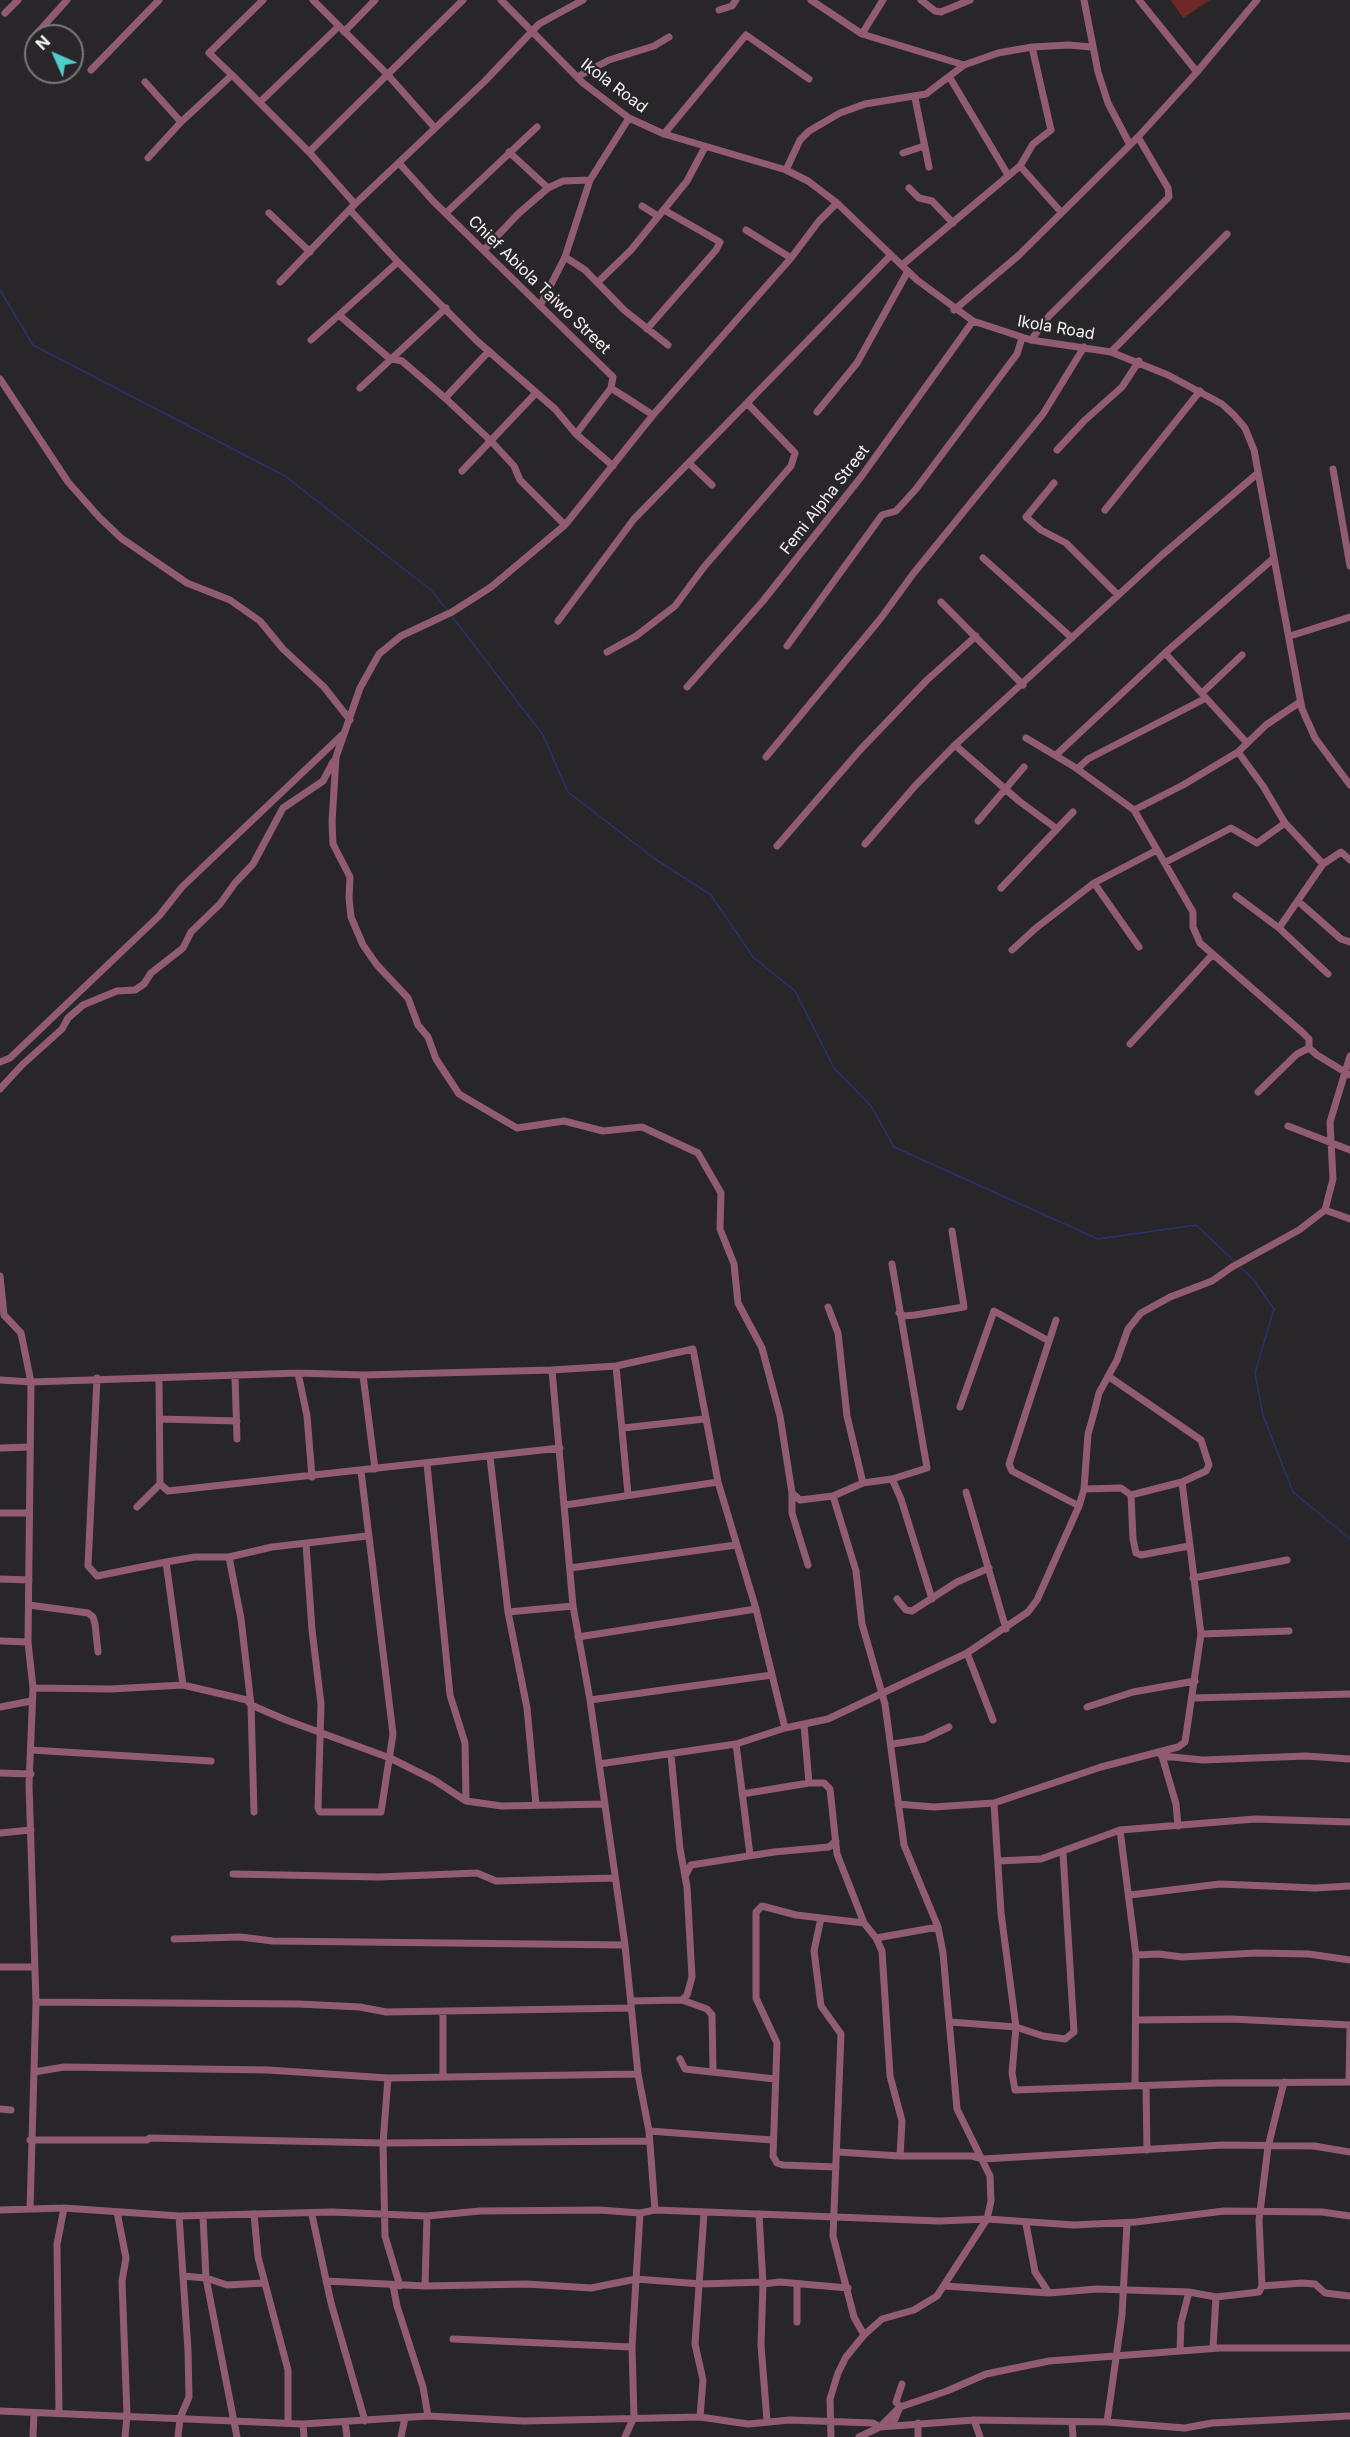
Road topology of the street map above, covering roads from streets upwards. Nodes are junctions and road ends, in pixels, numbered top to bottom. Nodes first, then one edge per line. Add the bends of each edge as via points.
1 (18, 0) edge
2 (67, 0) edge
3 (159, 0) edge
4 (263, 0) edge
5 (313, 0) edge
6 (375, 0) edge
7 (463, 0) edge
8 (502, 0) edge
9 (583, 0) edge
10 (736, 0) edge
11 (811, 0) edge
12 (883, 0) edge
13 (921, 0) edge
14 (970, 0) edge
15 (1084, 0) edge
16 (1139, 0) edge
17 (1257, 0) edge
18 (719, 10) dead end
19 (5, 13) dead end
20 (45, 24) edge
21 (341, 30) junction
22 (533, 32) junction
23 (862, 34) junction
24 (669, 37) dead end
25 (1032, 47) junction
26 (1091, 47) junction
27 (964, 65) junction
28 (91, 70) dead end
29 (1197, 72) junction
30 (387, 74) junction
31 (232, 75) junction
32 (577, 77) junction
33 (950, 78) junction
34 (809, 79) dead end
35 (145, 82) dead end
36 (915, 98) junction
37 (260, 102) junction
38 (629, 118) junction
39 (181, 122) junction
40 (434, 127) junction
41 (537, 127) dead end
42 (664, 134) junction
43 (1138, 136) junction
44 (1129, 143) junction
45 (924, 146) junction
46 (705, 147) junction
47 (309, 152) junction
48 (510, 152) junction
49 (903, 153) dead end
50 (148, 158) dead end
51 (399, 163) junction
52 (1020, 166) junction
53 (929, 167) dead end
54 (786, 170) junction
55 (1008, 175) junction
56 (590, 180) junction
57 (548, 188) junction
58 (909, 188) dead end
59 (837, 203) junction
60 (642, 206) dead end
61 (352, 207) junction
62 (664, 210) junction
63 (1061, 212) junction
64 (269, 213) dead end
65 (446, 213) junction
66 (658, 216) junction
67 (953, 223) junction
68 (747, 230) dead end
69 (1227, 234) dead end
70 (484, 250) junction
71 (310, 252) junction
72 (891, 255) junction
73 (565, 257) junction
74 (791, 258) junction
75 (398, 262) junction
76 (905, 268) junction
77 (280, 282) dead end
78 (598, 282) junction
79 (540, 306) junction
80 (446, 308) junction
81 (954, 309) junction
82 (339, 315) junction
83 (973, 321) junction
84 (646, 329) junction
85 (1022, 338) junction
86 (311, 340) dead end
87 (1031, 340) junction
88 (668, 345) dead end
89 (1084, 347) junction
90 (489, 351) junction
91 (1111, 352) junction
92 (389, 358) junction
93 (1139, 362) junction
94 (0, 380) edge
95 (360, 388) dead end
96 (611, 388) junction
97 (1200, 392) junction
98 (535, 394) junction
99 (445, 398) junction
100 (747, 403) junction
101 (817, 412) dead end
102 (653, 415) junction
103 (576, 434) junction
104 (491, 441) junction
105 (1057, 450) dead end
106 (690, 464) junction
107 (613, 466) junction
108 (1333, 469) dead end
109 (462, 471) dead end
110 (1258, 473) junction
111 (1054, 483) dead end
112 (712, 485) dead end
113 (1105, 510) dead end
114 (565, 525) junction
115 (1348, 546) edge
116 (982, 558) dead end
117 (1274, 558) junction
118 (1350, 566) edge
119 (1118, 595) junction
120 (941, 602) dead end
121 (1350, 617) edge
122 (558, 621) dead end
123 (975, 636) junction
124 (1290, 636) junction
125 (1072, 638) junction
126 (787, 646) dead end
127 (607, 652) dead end
128 (1165, 653) junction
129 (1242, 655) dead end
130 (1023, 685) junction
131 (687, 687) dead end
132 (1204, 696) junction
133 (1300, 702) junction
134 (350, 720) junction
135 (345, 732) junction
136 (1026, 738) dead end
137 (1247, 743) junction
138 (955, 745) junction
139 (1238, 752) junction
140 (1056, 756) junction
141 (336, 757) junction
142 (766, 757) dead end
143 (1024, 767) dead end
144 (1077, 769) junction
145 (1350, 785) edge
146 (1007, 789) junction
147 (1134, 810) junction
148 (1073, 812) dead end
149 (978, 820) dead end
150 (1285, 823) junction
151 (1057, 829) junction
152 (865, 844) dead end
153 (777, 846) dead end
154 (1157, 850) junction
155 (1350, 860) edge
156 (1166, 862) junction
157 (1323, 864) junction
158 (1094, 883) junction
159 (1001, 888) dead end
160 (1236, 896) dead end
161 (1299, 902) junction
162 (1279, 928) junction
163 (1350, 942) edge
164 (1138, 947) dead end
165 (1012, 950) dead end
166 (1212, 954) junction
167 (1328, 974) dead end
168 (1130, 1044) dead end
169 (1309, 1048) junction
170 (1350, 1056) edge
171 (0, 1062) edge
172 (1347, 1073) edge
173 (0, 1089) edge
174 (1258, 1092) dead end
175 (1288, 1126) dead end
176 (1330, 1141) junction
177 (1350, 1150) edge
178 (1325, 1210) junction
179 (1350, 1220) edge
180 (952, 1231) dead end
181 (892, 1264) dead end
182 (0, 1275) edge
183 (828, 1306) dead end
184 (899, 1313) junction
185 (1056, 1320) dead end
186 (1049, 1341) junction
187 (616, 1366) junction
188 (552, 1370) junction
189 (298, 1373) junction
190 (366, 1375) junction
191 (1108, 1376) junction
192 (235, 1377) junction
193 (97, 1378) junction
194 (0, 1380) edge
195 (159, 1380) junction
196 (31, 1382) junction
197 (960, 1407) dead end
198 (160, 1419) junction
199 (704, 1419) junction
200 (237, 1421) junction
201 (623, 1428) junction
202 (237, 1439) dead end
203 (30, 1447) junction
204 (0, 1448) edge
205 (560, 1449) junction
206 (490, 1457) junction
207 (427, 1464) junction
208 (375, 1469) junction
209 (360, 1471) junction
210 (312, 1477) junction
211 (892, 1479) junction
212 (717, 1482) junction
213 (1182, 1482) junction
214 (863, 1483) junction
215 (160, 1484) junction
216 (1084, 1489) junction
217 (966, 1492) dead end
218 (792, 1493) junction
219 (628, 1494) junction
220 (1131, 1495) junction
221 (833, 1496) junction
222 (565, 1504) junction
223 (1079, 1506) junction
224 (137, 1507) dead end
225 (0, 1513) edge
226 (29, 1513) junction
227 (367, 1536) junction
228 (306, 1544) junction
229 (736, 1545) junction
230 (1189, 1546) junction
231 (229, 1557) junction
232 (1287, 1560) dead end
233 (166, 1562) junction
234 (808, 1565) dead end
235 (570, 1568) junction
236 (989, 1568) junction
237 (1193, 1578) junction
238 (0, 1579) edge
239 (29, 1580) junction
240 (897, 1599) dead end
241 (932, 1599) junction
242 (29, 1605) junction
243 (573, 1606) junction
244 (756, 1609) junction
245 (508, 1612) junction
246 (1006, 1629) junction
247 (1289, 1631) dead end
248 (1201, 1634) junction
249 (578, 1637) junction
250 (0, 1641) edge
251 (28, 1642) junction
252 (98, 1652) dead end
253 (967, 1653) junction
254 (772, 1675) junction
255 (1195, 1681) junction
256 (183, 1685) junction
257 (33, 1688) junction
258 (885, 1693) junction
259 (1350, 1694) edge
260 (1192, 1698) junction
261 (590, 1700) junction
262 (31, 1701) junction
263 (251, 1705) junction
264 (0, 1707) edge
265 (1087, 1707) dead end
266 (993, 1720) dead end
267 (804, 1725) junction
268 (949, 1727) dead end
269 (785, 1728) junction
270 (321, 1734) junction
271 (736, 1744) junction
272 (893, 1744) junction
273 (31, 1750) junction
274 (1160, 1754) junction
275 (671, 1755) junction
276 (390, 1758) junction
277 (1350, 1759) edge
278 (211, 1761) dead end
279 (599, 1764) junction
280 (0, 1773) edge
281 (31, 1774) junction
282 (809, 1783) junction
283 (742, 1794) junction
284 (466, 1801) junction
285 (994, 1803) junction
286 (605, 1804) junction
287 (898, 1804) junction
288 (536, 1805) junction
289 (254, 1812) dead end
290 (1350, 1822) edge
291 (1178, 1826) junction
292 (31, 1830) junction
293 (1120, 1830) junction
294 (0, 1833) edge
295 (836, 1841) junction
296 (828, 1847) junction
297 (1063, 1853) junction
298 (837, 1854) junction
299 (750, 1855) junction
300 (682, 1861) junction
301 (998, 1861) junction
302 (692, 1865) junction
303 (233, 1874) dead end
304 (684, 1876) junction
305 (615, 1878) junction
306 (1350, 1886) edge
307 (1130, 1895) junction
308 (821, 1918) junction
309 (864, 1923) junction
310 (938, 1927) junction
311 (876, 1938) junction
312 (174, 1940) dead end
313 (625, 1945) junction
314 (1136, 1955) junction
315 (1350, 1960) edge
316 (0, 1966) edge
317 (34, 1967) junction
318 (682, 2000) junction
319 (36, 2002) junction
320 (631, 2005) junction
321 (443, 2012) junction
322 (1137, 2020) junction
323 (950, 2022) junction
324 (1350, 2025) edge
325 (1016, 2027) junction
326 (1350, 2030) edge
327 (680, 2059) dead end
328 (713, 2070) junction
329 (34, 2072) junction
330 (638, 2074) junction
331 (444, 2077) junction
332 (388, 2078) junction
333 (775, 2079) junction
334 (1284, 2082) junction
335 (1349, 2082) edge
336 (1135, 2085) junction
337 (1146, 2087) junction
338 (1350, 2088) edge
339 (0, 2109) edge
340 (11, 2110) dead end
341 (649, 2131) junction
342 (30, 2140) junction
343 (772, 2140) junction
344 (648, 2141) junction
345 (384, 2143) junction
346 (1268, 2147) junction
347 (1147, 2150) junction
348 (838, 2152) junction
349 (1350, 2152) edge
350 (900, 2157) junction
351 (983, 2159) junction
352 (836, 2167) junction
353 (64, 2208) junction
354 (30, 2209) junction
355 (0, 2210) edge
356 (655, 2210) junction
357 (117, 2212) junction
358 (1260, 2212) junction
359 (640, 2213) junction
360 (704, 2213) junction
361 (254, 2214) junction
362 (312, 2214) junction
363 (384, 2214) junction
364 (759, 2214) junction
365 (179, 2216) junction
366 (203, 2216) junction
367 (427, 2216) junction
368 (835, 2217) junction
369 (1350, 2217) edge
370 (987, 2219) junction
371 (1127, 2223) junction
372 (1026, 2224) junction
373 (183, 2276) junction
374 (206, 2278) junction
375 (636, 2279) junction
376 (1038, 2279) junction
377 (763, 2280) junction
378 (326, 2281) junction
379 (264, 2283) junction
380 (701, 2284) junction
381 (797, 2284) junction
382 (397, 2286) junction
383 (425, 2286) junction
384 (945, 2286) junction
385 (1262, 2286) junction
386 (848, 2288) junction
387 (1124, 2290) junction
388 (1024, 2292) junction
389 (1189, 2292) junction
390 (1049, 2293) junction
391 (1350, 2296) edge
392 (1216, 2298) junction
393 (797, 2322) dead end
394 (864, 2335) junction
395 (453, 2339) dead end
396 (632, 2347) junction
397 (1214, 2348) junction
398 (1350, 2348) edge
399 (1180, 2350) junction
400 (1115, 2356) junction
401 (902, 2384) dead end
402 (900, 2407) junction
403 (0, 2410) edge
404 (34, 2413) junction
405 (59, 2413) junction
406 (127, 2415) junction
407 (428, 2416) junction
408 (1350, 2416) edge
409 (634, 2417) junction
410 (700, 2417) junction
411 (180, 2418) junction
412 (405, 2418) junction
413 (974, 2420) junction
414 (365, 2421) junction
415 (767, 2421) junction
416 (237, 2422) junction
417 (345, 2422) junction
418 (830, 2422) junction
419 (918, 2422) junction
420 (1107, 2422) junction
421 (288, 2423) junction
422 (1072, 2423) junction
423 (303, 2424) junction
424 (893, 2424) junction
425 (880, 2427) junction
426 (33, 2437) edge
427 (124, 2437) edge
428 (177, 2437) edge
429 (237, 2437) edge
430 (304, 2437) edge
431 (347, 2437) edge
432 (401, 2437) edge
433 (625, 2437) edge
434 (831, 2437) edge
435 (859, 2437) edge
436 (918, 2437) edge
437 (980, 2437) edge
438 (1072, 2437) edge

1 - 19 street
2 - 20 street
3 - 28 street
4 - 31 street via 209,53
5 - 21 street
6 - 21 street
7 - 30 street
8 - 22 street, Ikola Road
9 - 22 street via 539,24
10 - 18 street via 732,6
11 - 23 street
12 - 23 street
13 - 14 street via 941,12
15 - 26 street
16 - 29 street
17 - 29 street
21 - 30 street
21 - 37 street
22 - 32 street, Ikola Road
22 - 40 street
23 - 27 street
24 - 32 street
25 - 26 street
25 - 27 street
25 - 52 street via 1051,128 1033,144
26 - 44 street via 1108,102
27 - 33 street
29 - 43 street
30 - 40 street
30 - 47 street
31 - 37 street
31 - 39 street
32 - 38 street, Ikola Road
33 - 36 street
33 - 55 street
34 - 42 street via 746,35
35 - 39 street
36 - 45 street
36 - 54 street via 865,104 840,113 810,130 795,148
37 - 47 street
38 - 42 street, Ikola Road
38 - 56 street
39 - 50 street
40 - 51 street
41 - 48 street
42 - 46 street, Ikola Road
43 - 44 street
43 - 87 street via 1168,188 1169,197 1049,316
44 - 63 street
45 - 49 street
45 - 53 street
46 - 54 street, Ikola Road
46 - 62 street via 687,181
47 - 61 street
48 - 57 street
48 - 65 street
51 - 61 street
51 - 65 street, Chief Abiola Taiwo Street
52 - 55 street
52 - 63 street
54 - 59 street, Ikola Road
55 - 67 street
56 - 57 street via 563,181
56 - 73 street
57 - 70 street
58 - 67 street via 920,198 932,201
59 - 72 street, Ikola Road
59 - 74 street
60 - 66 street
61 - 71 street
61 - 75 street
62 - 66 street
62 - 84 street via 720,242
63 - 81 street via 1018,256
64 - 71 street
65 - 70 street, Chief Abiola Taiwo Street
66 - 78 street
67 - 76 street
68 - 74 street
69 - 91 street
70 - 79 street, Chief Abiola Taiwo Street
71 - 77 street
72 - 76 street, Ikola Road
72 - 100 street
73 - 78 street
73 - 79 street
74 - 102 street
75 - 80 street
75 - 82 street
76 - 81 street, Ikola Road
76 - 101 street via 857,363
78 - 84 street
79 - 96 street, Chief Abiola Taiwo Street via 611,374
80 - 90 street
80 - 92 street
81 - 83 street, Ikola Road
82 - 86 street
82 - 92 street
83 - 85 street, Ikola Road
83 - 131 street, Femi Alpha Street via 861,477 763,602
84 - 88 street
85 - 87 street, Ikola Road
85 - 126 street via 1014,358 916,489 896,511 882,515
87 - 89 street, Ikola Road
89 - 91 street, Ikola Road
89 - 142 street via 1044,414
90 - 98 street
90 - 99 street
91 - 93 street, Ikola Road
92 - 95 street
92 - 99 street via 402,361
93 - 97 street, Ikola Road
93 - 105 street via 1122,387
94 - 134 street via 68,482 99,517 121,538 187,583 230,600 251,615 324,687
96 - 102 street
96 - 103 street
97 - 110 street, Ikola Road via 1222,404 1245,428
97 - 113 street
98 - 103 street via 555,409
98 - 104 street
99 - 104 street
100 - 106 street
100 - 127 street via 795,453 791,466 675,606
102 - 107 street
103 - 107 street
104 - 109 street
104 - 114 street via 514,466 520,480
106 - 112 street
106 - 122 street via 628,527
107 - 114 street
108 - 115 street
110 - 117 street, Ikola Road
110 - 119 street
111 - 119 street via 1026,517 1066,543
114 - 134 street via 491,587 452,612 401,636 378,654 360,688
115 - 118 street
116 - 125 street
117 - 124 street, Ikola Road
117 - 128 street
119 - 125 street
120 - 123 street
121 - 124 street
123 - 130 street
123 - 153 street via 860,750
124 - 133 street, Ikola Road
125 - 130 street
128 - 132 street
128 - 140 street
129 - 132 street
130 - 138 street
132 - 137 street
132 - 144 street via 1088,759
133 - 137 street
133 - 145 street, Ikola Road via 1315,738
134 - 135 street
135 - 141 street
135 - 171 street via 182,886 135,940 10,1058
136 - 140 street
137 - 139 street
138 - 146 street
138 - 152 street
139 - 147 street
139 - 150 street
140 - 144 street
141 - 173 street via 323,781 283,808 253,864 191,932 183,948 135,990 117,991 83,1005
141 - 218 street via 333,844 350,877 351,917 368,953 408,998 453,1088 517,1128 564,1121 603,1131 642,1127 698,1154 717,1184 722,1201 720,1229 734,1264 738,1303 762,1348 780,1416
143 - 146 street
144 - 147 street
146 - 149 street
146 - 151 street
147 - 154 street
148 - 151 street
150 - 156 street via 1257,843 1230,828
150 - 157 street
151 - 159 street
154 - 156 street
154 - 158 street
155 - 157 street via 1341,852
156 - 166 street via 1193,912 1196,935
157 - 161 street
158 - 164 street
158 - 165 street
160 - 162 street
161 - 162 street
161 - 163 street via 1341,939
162 - 167 street
166 - 168 street
166 - 169 street via 1302,1032 1309,1039
169 - 172 street
169 - 174 street via 1297,1054
170 - 172 street
172 - 176 street via 1330,1122
175 - 176 street
176 - 177 street
176 - 178 street via 1333,1179
178 - 179 street
178 - 191 street via 1299,1230 1212,1281 1141,1313 1128,1329
180 - 184 street via 964,1307 915,1315
181 - 184 street
182 - 196 street via 4,1315 21,1333
183 - 214 street via 838,1333 847,1416
184 - 211 street via 927,1468
185 - 186 street
186 - 197 street via 993,1311
186 - 223 street via 1009,1468
187 - 188 street
187 - 199 street via 693,1349
187 - 201 street
188 - 190 street
188 - 205 street
189 - 190 street
189 - 192 street
189 - 210 street via 308,1416
190 - 208 street
191 - 213 street via 1201,1440 1209,1468
191 - 216 street via 1088,1434
192 - 195 street
192 - 200 street
193 - 195 street
193 - 196 street
193 - 233 street via 88,1566 98,1575
194 - 196 street
195 - 198 street
196 - 203 street
198 - 200 street
198 - 215 street
199 - 201 street
199 - 212 street
200 - 202 street
201 - 219 street
203 - 204 street
203 - 226 street
205 - 206 street
205 - 222 street
206 - 207 street
206 - 245 street
207 - 208 street
207 - 284 street via 450,1695 465,1743
208 - 209 street
209 - 210 street
209 - 227 street
210 - 215 street via 168,1491
211 - 214 street
211 - 241 street
212 - 219 street
212 - 229 street
213 - 220 street
213 - 230 street
214 - 221 street
215 - 224 street
216 - 220 street via 1121,1488
216 - 223 street
217 - 236 street
218 - 221 street via 800,1500
218 - 234 street via 792,1513
219 - 222 street
220 - 230 street via 1136,1552 1142,1555
221 - 258 street via 856,1571 862,1624
222 - 235 street
223 - 246 street via 1034,1606
225 - 226 street
226 - 239 street
227 - 228 street
227 - 276 street via 393,1734
228 - 231 street
228 - 270 street
229 - 235 street
229 - 244 street
230 - 237 street
231 - 233 street
231 - 263 street
232 - 237 street
233 - 256 street
235 - 243 street
236 - 241 street
236 - 246 street
237 - 248 street
238 - 239 street
239 - 242 street
240 - 241 street via 909,1612
242 - 251 street
242 - 252 street via 88,1613 95,1624
243 - 245 street
243 - 249 street
244 - 249 street
244 - 254 street
245 - 288 street via 527,1708
246 - 253 street
247 - 248 street
248 - 255 street
249 - 261 street
250 - 251 street
251 - 257 street
253 - 258 street
253 - 266 street
254 - 261 street
254 - 269 street
255 - 260 street
255 - 265 street via 1133,1692
256 - 257 street
256 - 263 street via 247,1700
257 - 262 street
258 - 267 street via 828,1719
258 - 272 street
259 - 260 street
260 - 274 street via 1185,1742
261 - 279 street
262 - 264 street
262 - 273 street
263 - 270 street
263 - 289 street
267 - 269 street
267 - 282 street
268 - 272 street via 924,1738
269 - 271 street
270 - 276 street
270 - 276 street via 317,1785 320,1812 381,1812
271 - 275 street
271 - 283 street
272 - 287 street
273 - 278 street
273 - 281 street
274 - 277 street via 1231,1760 1306,1756
274 - 285 street via 1101,1767
274 - 291 street via 1176,1804
275 - 279 street
275 - 300 street
276 - 284 street
279 - 286 street
280 - 281 street
281 - 292 street
282 - 283 street
282 - 295 street via 824,1783 830,1790
283 - 299 street
284 - 288 street
285 - 287 street via 934,1807
285 - 301 street
286 - 288 street
286 - 305 street
287 - 310 street via 904,1845
290 - 291 street via 1255,1819
291 - 293 street
292 - 294 street
292 - 317 street
293 - 297 street
293 - 307 street
295 - 296 street
295 - 298 street
296 - 298 street
296 - 299 street
297 - 301 street via 1028,1861
297 - 325 street via 1076,2028 1065,2039
298 - 309 street
299 - 302 street
300 - 302 street
300 - 304 street
301 - 325 street
302 - 304 street
303 - 305 street via 379,1877 477,1873 496,1881
304 - 318 street via 692,1977
305 - 313 street
306 - 307 street via 1220,1884
307 - 314 street
308 - 309 street
308 - 333 street via 762,1906 756,1912 756,1998 776,2036
308 - 348 street via 814,1951 821,2006 841,2034
309 - 311 street
310 - 311 street
310 - 323 street
311 - 350 street via 882,1951 890,2076 902,2121
312 - 313 street via 240,1937 273,1941
313 - 320 street
314 - 315 street via 1309,1954
314 - 322 street
316 - 317 street
317 - 319 street
318 - 320 street
318 - 328 street via 707,2008 712,2015
319 - 321 street via 299,2004 386,2012
319 - 329 street
320 - 321 street
320 - 330 street
321 - 331 street
322 - 324 street via 1232,2019
322 - 336 street
323 - 325 street
323 - 351 street via 957,2109
325 - 336 street via 1012,2073 1015,2090
326 - 335 street
327 - 328 street via 685,2069
328 - 333 street
329 - 332 street via 64,2067 206,2069
329 - 342 street
330 - 331 street
330 - 341 street
331 - 332 street
332 - 345 street
333 - 343 street
334 - 335 street
334 - 337 street
334 - 346 street
335 - 338 street
336 - 337 street
337 - 347 street
339 - 340 street
341 - 343 street
341 - 344 street
342 - 345 street via 150,2138
342 - 354 street
343 - 352 street via 777,2163
344 - 345 street
344 - 356 street
345 - 363 street
346 - 347 street via 1223,2145
346 - 349 street via 1314,2146
346 - 358 street
347 - 351 street
348 - 350 street
348 - 352 street
350 - 351 street
351 - 370 street via 991,2183
352 - 368 street
353 - 354 street
353 - 357 street
353 - 405 street via 57,2244
354 - 355 street
356 - 359 street
356 - 360 street
357 - 365 street
357 - 406 street via 126,2259 122,2281
358 - 369 street via 1322,2212
358 - 371 street via 1224,2211
358 - 385 street
359 - 367 street via 480,2211
359 - 375 street
360 - 364 street
360 - 380 street
361 - 362 street
361 - 366 street
361 - 379 street
362 - 363 street
362 - 378 street
363 - 367 street
363 - 382 street
364 - 368 street
364 - 377 street
365 - 366 street
365 - 373 street
366 - 374 street
367 - 383 street
368 - 370 street
368 - 386 street via 835,2247
370 - 372 street
370 - 384 street
371 - 372 street
371 - 387 street
372 - 376 street
373 - 374 street
373 - 411 street via 189,2397
374 - 379 street via 227,2285
374 - 416 street via 217,2344
375 - 380 street
375 - 383 street via 591,2288 526,2284
375 - 396 street
376 - 388 street via 1033,2288
376 - 390 street
377 - 380 street
377 - 381 street
377 - 415 street via 761,2345
378 - 382 street
378 - 414 street
379 - 421 street via 288,2370
380 - 410 street via 695,2344 703,2380
381 - 386 street
381 - 393 street
382 - 383 street
382 - 407 street via 397,2306 423,2387
384 - 388 street
384 - 394 street via 937,2296 914,2310 882,2319
385 - 391 street via 1315,2284 1324,2293
385 - 392 street via 1259,2292
386 - 394 street via 854,2317
387 - 389 street
387 - 390 street
387 - 400 street
388 - 390 street
389 - 392 street
389 - 399 street via 1181,2323
392 - 397 street
394 - 418 street via 838,2373 830,2399
395 - 396 street
396 - 409 street
397 - 398 street
397 - 399 street
399 - 400 street
400 - 402 street via 1049,2361 986,2374
400 - 420 street
401 - 402 street via 896,2402
402 - 424 street
402 - 425 street
403 - 404 street
404 - 405 street
404 - 426 street
405 - 406 street
406 - 411 street
406 - 427 street
407 - 409 street via 524,2421
407 - 412 street
408 - 420 street via 1212,2423 1185,2428
409 - 410 street
409 - 433 street
410 - 415 street via 748,2424
411 - 416 street
411 - 428 street
412 - 414 street
412 - 432 street
413 - 419 street
413 - 422 street
413 - 437 street
414 - 417 street
415 - 418 street
416 - 421 street
416 - 429 street
417 - 423 street
417 - 431 street
418 - 425 street via 873,2423
418 - 434 street
419 - 424 street
419 - 436 street
420 - 422 street
421 - 423 street
422 - 438 street
423 - 430 street
424 - 425 street
425 - 435 street

